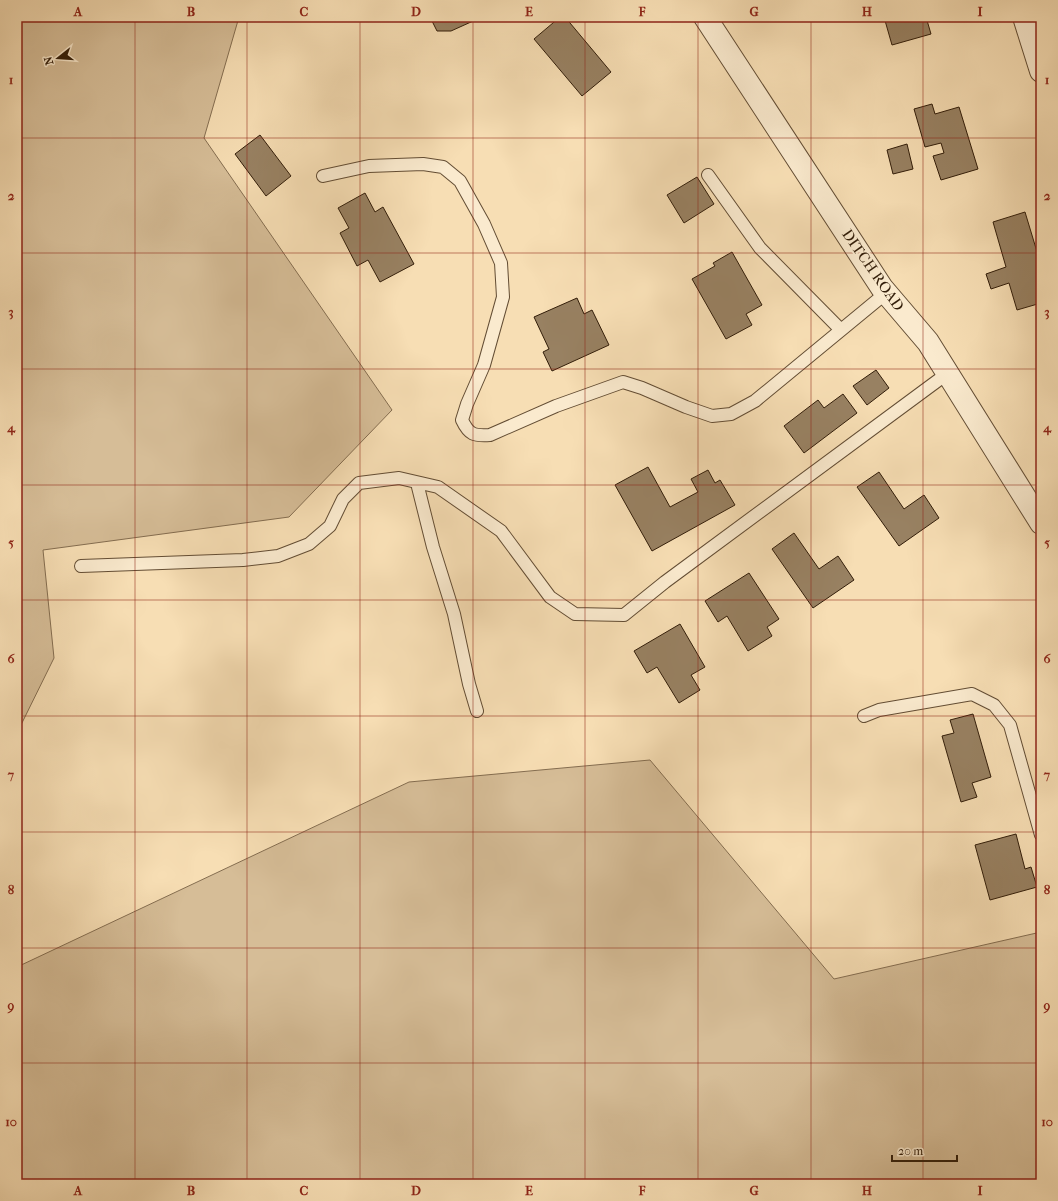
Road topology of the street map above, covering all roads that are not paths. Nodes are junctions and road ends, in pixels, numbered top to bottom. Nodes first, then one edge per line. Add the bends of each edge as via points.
1 (705, 17) edge
2 (1024, 17) edge
3 (1041, 71) edge
4 (708, 175) dead end
5 (323, 176) dead end
6 (886, 293) junction
7 (841, 330) junction
8 (948, 373) junction
9 (418, 483) junction
10 (1041, 523) edge
11 (81, 566) dead end
12 (477, 712) dead end
13 (864, 716) dead end
14 (1041, 835) edge

1 - 6 street, DITCH ROAD
2 - 3 street
4 - 7 lane via 760,248
5 - 7 lane via 369,166 423,164 443,167 460,181 484,224 501,263 503,297 484,365 462,420 466,430 478,436 490,435 556,406 623,382 712,416 731,414 755,401
6 - 7 lane
6 - 8 street, DITCH ROAD via 928,342
8 - 9 lane via 624,615 576,614 563,606 550,597 500,531 438,487
8 - 10 street, DITCH ROAD
9 - 11 lane via 399,478 359,484 342,499 330,526 309,544 278,556 243,560
9 - 12 lane via 433,547 454,614
13 - 14 lane via 879,710 972,694 994,705 1010,725

